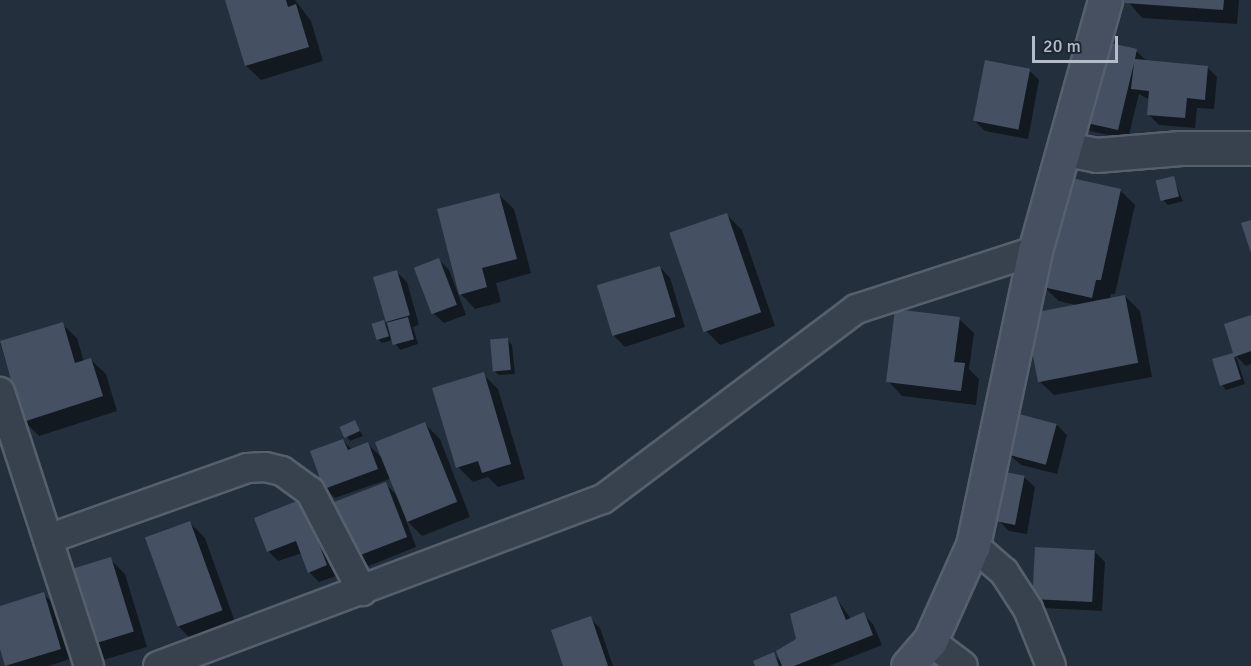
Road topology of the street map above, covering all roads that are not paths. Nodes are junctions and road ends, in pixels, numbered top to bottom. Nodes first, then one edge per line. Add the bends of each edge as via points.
1 (1105, 0) edge
2 (1251, 148) edge
3 (1066, 149) junction
4 (1035, 251) junction
5 (0, 392) edge
6 (48, 539) junction
7 (973, 545) junction
8 (362, 591) junction
9 (930, 641) junction
10 (89, 666) edge
11 (158, 666) edge
12 (908, 666) edge
13 (963, 666) edge
14 (1051, 666) edge

1 - 3 main road
2 - 3 street via 1181,148 1096,155
3 - 4 main road
4 - 7 main road
4 - 8 street via 856,309 603,500
5 - 6 street
6 - 8 street via 247,468 265,467 282,471 310,491
6 - 10 street
7 - 9 main road
7 - 14 street via 1004,572 1028,609
8 - 11 street
9 - 12 main road
9 - 13 street

